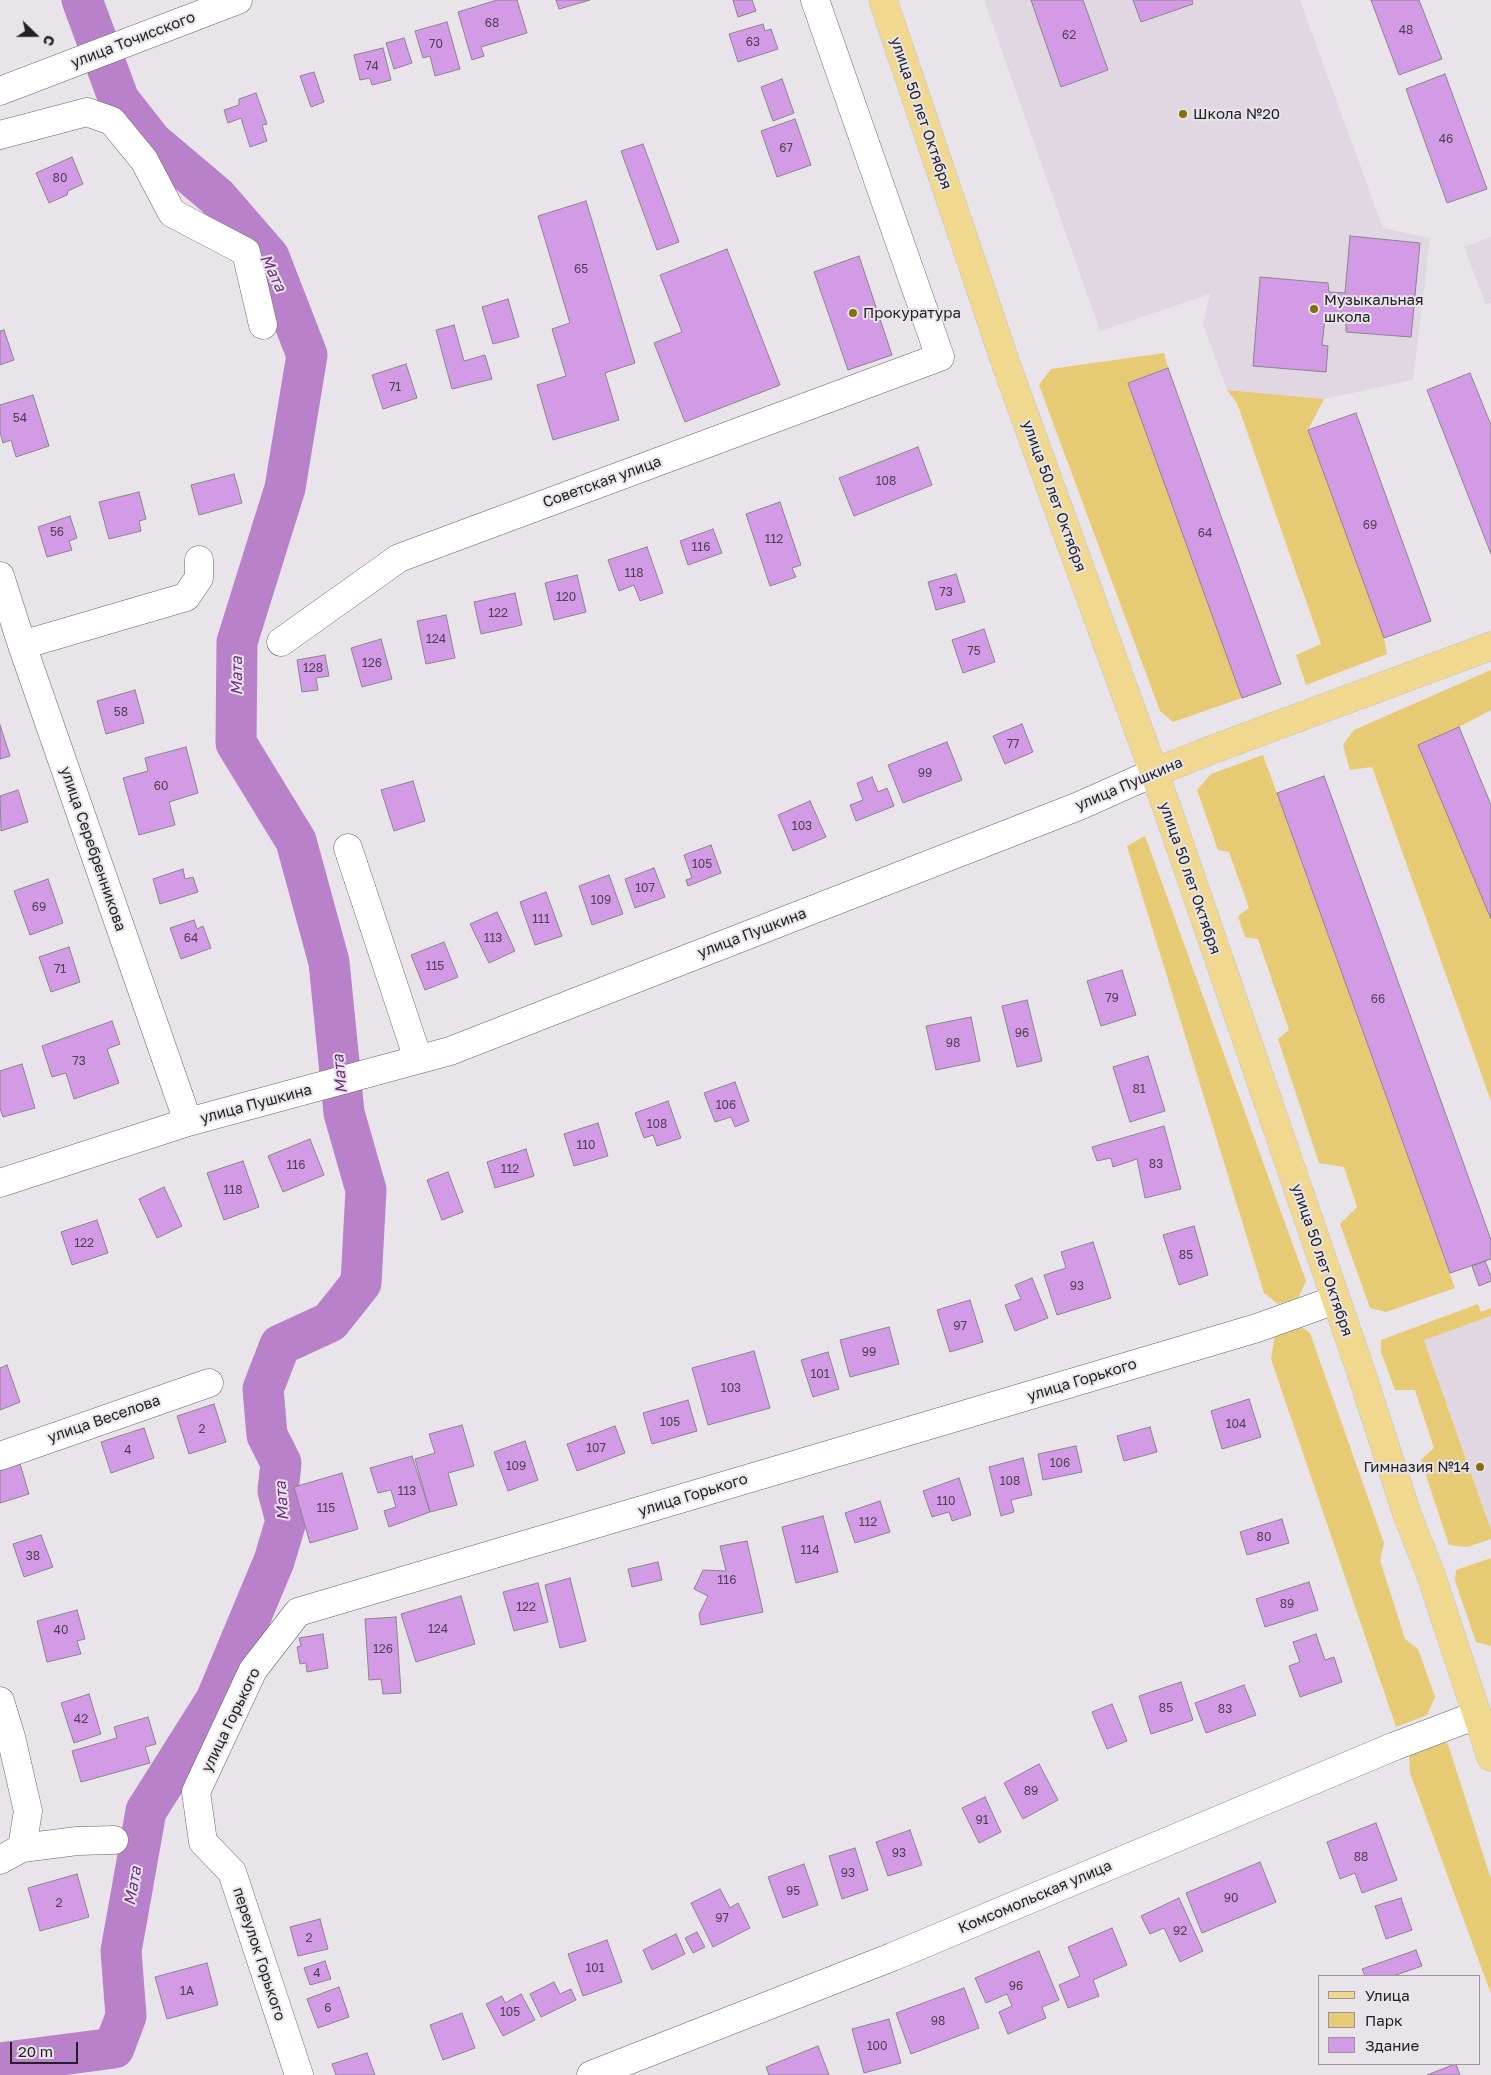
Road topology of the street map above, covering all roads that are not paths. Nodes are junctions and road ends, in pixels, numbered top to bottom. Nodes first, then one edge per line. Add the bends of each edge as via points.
1 (238, 0) edge
2 (815, 0) edge
3 (883, 0) edge
4 (0, 91) edge
5 (0, 135) edge
6 (263, 325) dead end
7 (199, 560) dead end
8 (0, 576) edge
9 (281, 642) dead end
10 (22, 645) junction
11 (1491, 646) edge
12 (1153, 773) junction
13 (348, 848) dead end
14 (418, 1060) junction
15 (188, 1122) junction
16 (0, 1183) edge
17 (1335, 1300) junction
18 (209, 1382) dead end
19 (0, 1456) edge
20 (0, 1701) edge
21 (1477, 1715) junction
22 (1491, 1757) edge
23 (114, 1840) dead end
24 (203, 1842) joint
25 (11, 1854) edge
26 (299, 2075) edge
27 (591, 2075) edge

1 - 4 street, улица Точисского
2 - 9 street, Советская улица via 940,357 399,558
3 - 12 main road, улица 50 лет Октября via 1007,366
5 - 6 street via 87,112 112,121 144,160 172,213 246,252
7 - 10 street via 199,578 186,597
8 - 10 street, улица Серебренникова
10 - 15 street, улица Серебренникова
11 - 12 main road, улица Пушкина
12 - 14 street, улица Пушкина via 1078,806
12 - 17 main road, улица 50 лет Октября
13 - 14 street
14 - 15 street, улица Пушкина
15 - 16 street, улица Пушкина
17 - 21 main road, улица 50 лет Октября
17 - 24 street, улица Горького via 1248,1330 298,1612 253,1670 196,1792
18 - 19 street, улица Веселова
20 - 25 street via 28,1812
21 - 22 main road, улица 50 лет Октября
21 - 27 street, Комсомольская улица via 1395,1746 901,1953
23 - 25 street via 77,1841
24 - 26 street, переулок Горького via 232,1872

